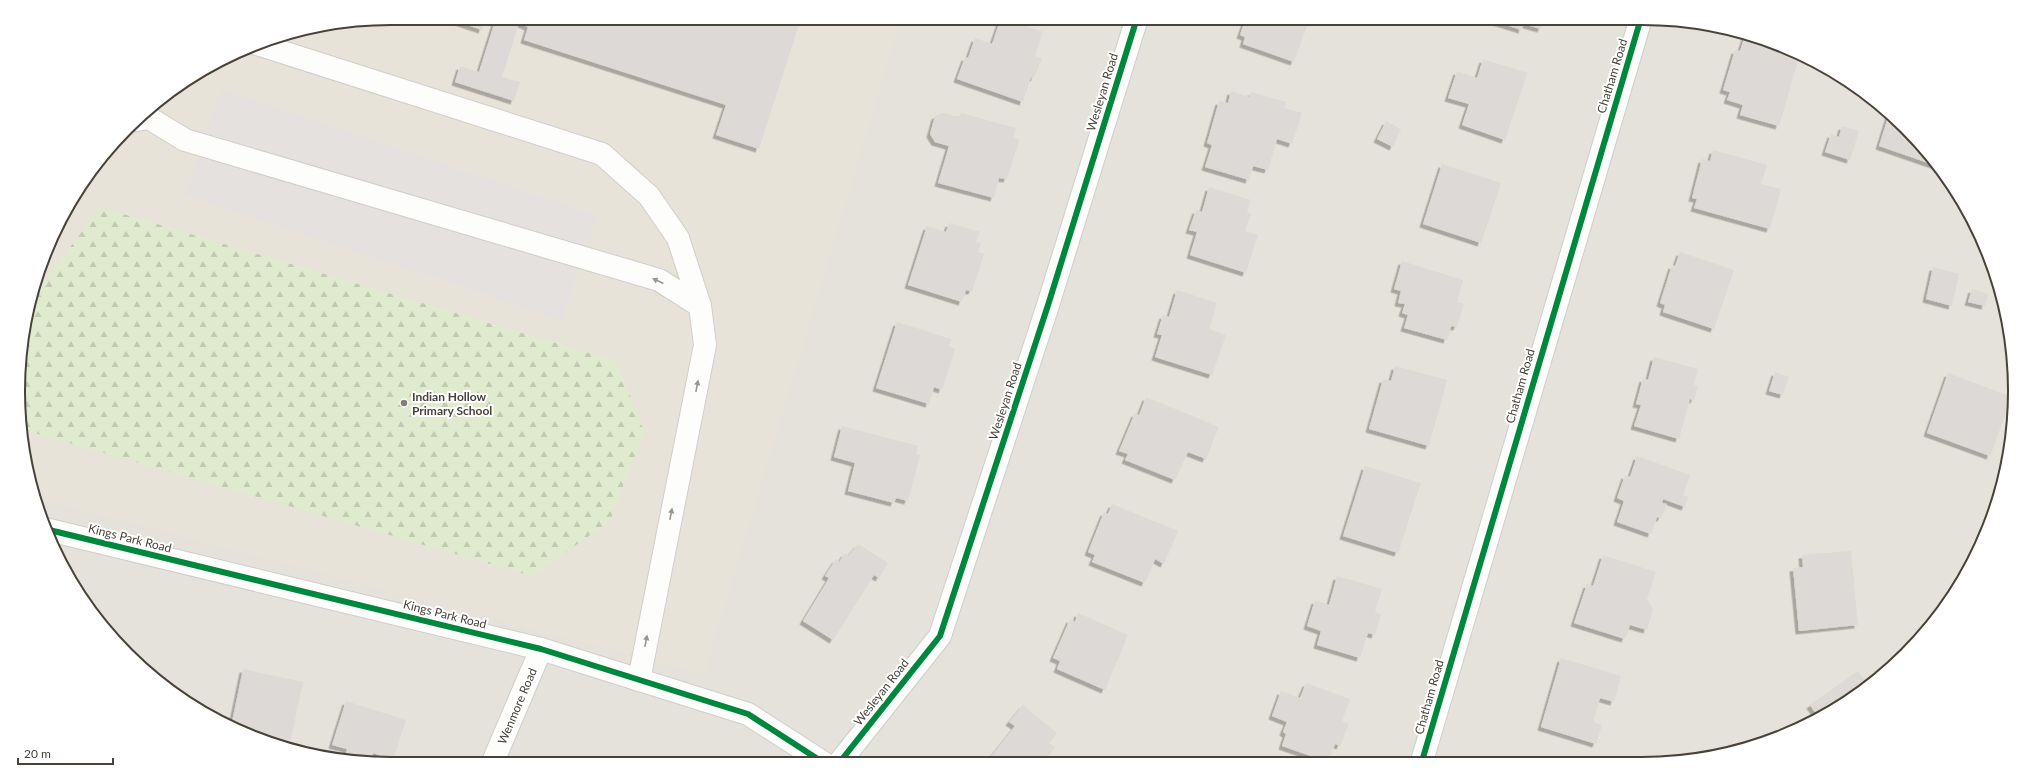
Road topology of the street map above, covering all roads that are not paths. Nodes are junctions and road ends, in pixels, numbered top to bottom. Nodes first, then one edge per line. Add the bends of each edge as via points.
1 (1135, 25) edge
2 (1639, 25) edge
3 (266, 47) edge
4 (147, 118) edge
5 (700, 306) junction
6 (53, 531) edge
7 (542, 649) junction
8 (639, 680) junction
9 (495, 757) edge
10 (815, 757) edge
11 (844, 757) edge
12 (1423, 757) edge

1 - 11 street, Wesleyan Road via 1049,302 940,636
2 - 12 street, Chatham Road
3 - 5 street via 602,154 649,196 678,238
5 -> 4 street via 659,280 185,140
8 -> 5 street via 705,345
6 - 7 street, Kings Park Road
7 - 8 street, Kings Park Road
7 - 9 street, Wenmore Road
8 - 10 street, Kings Park Road via 748,714

